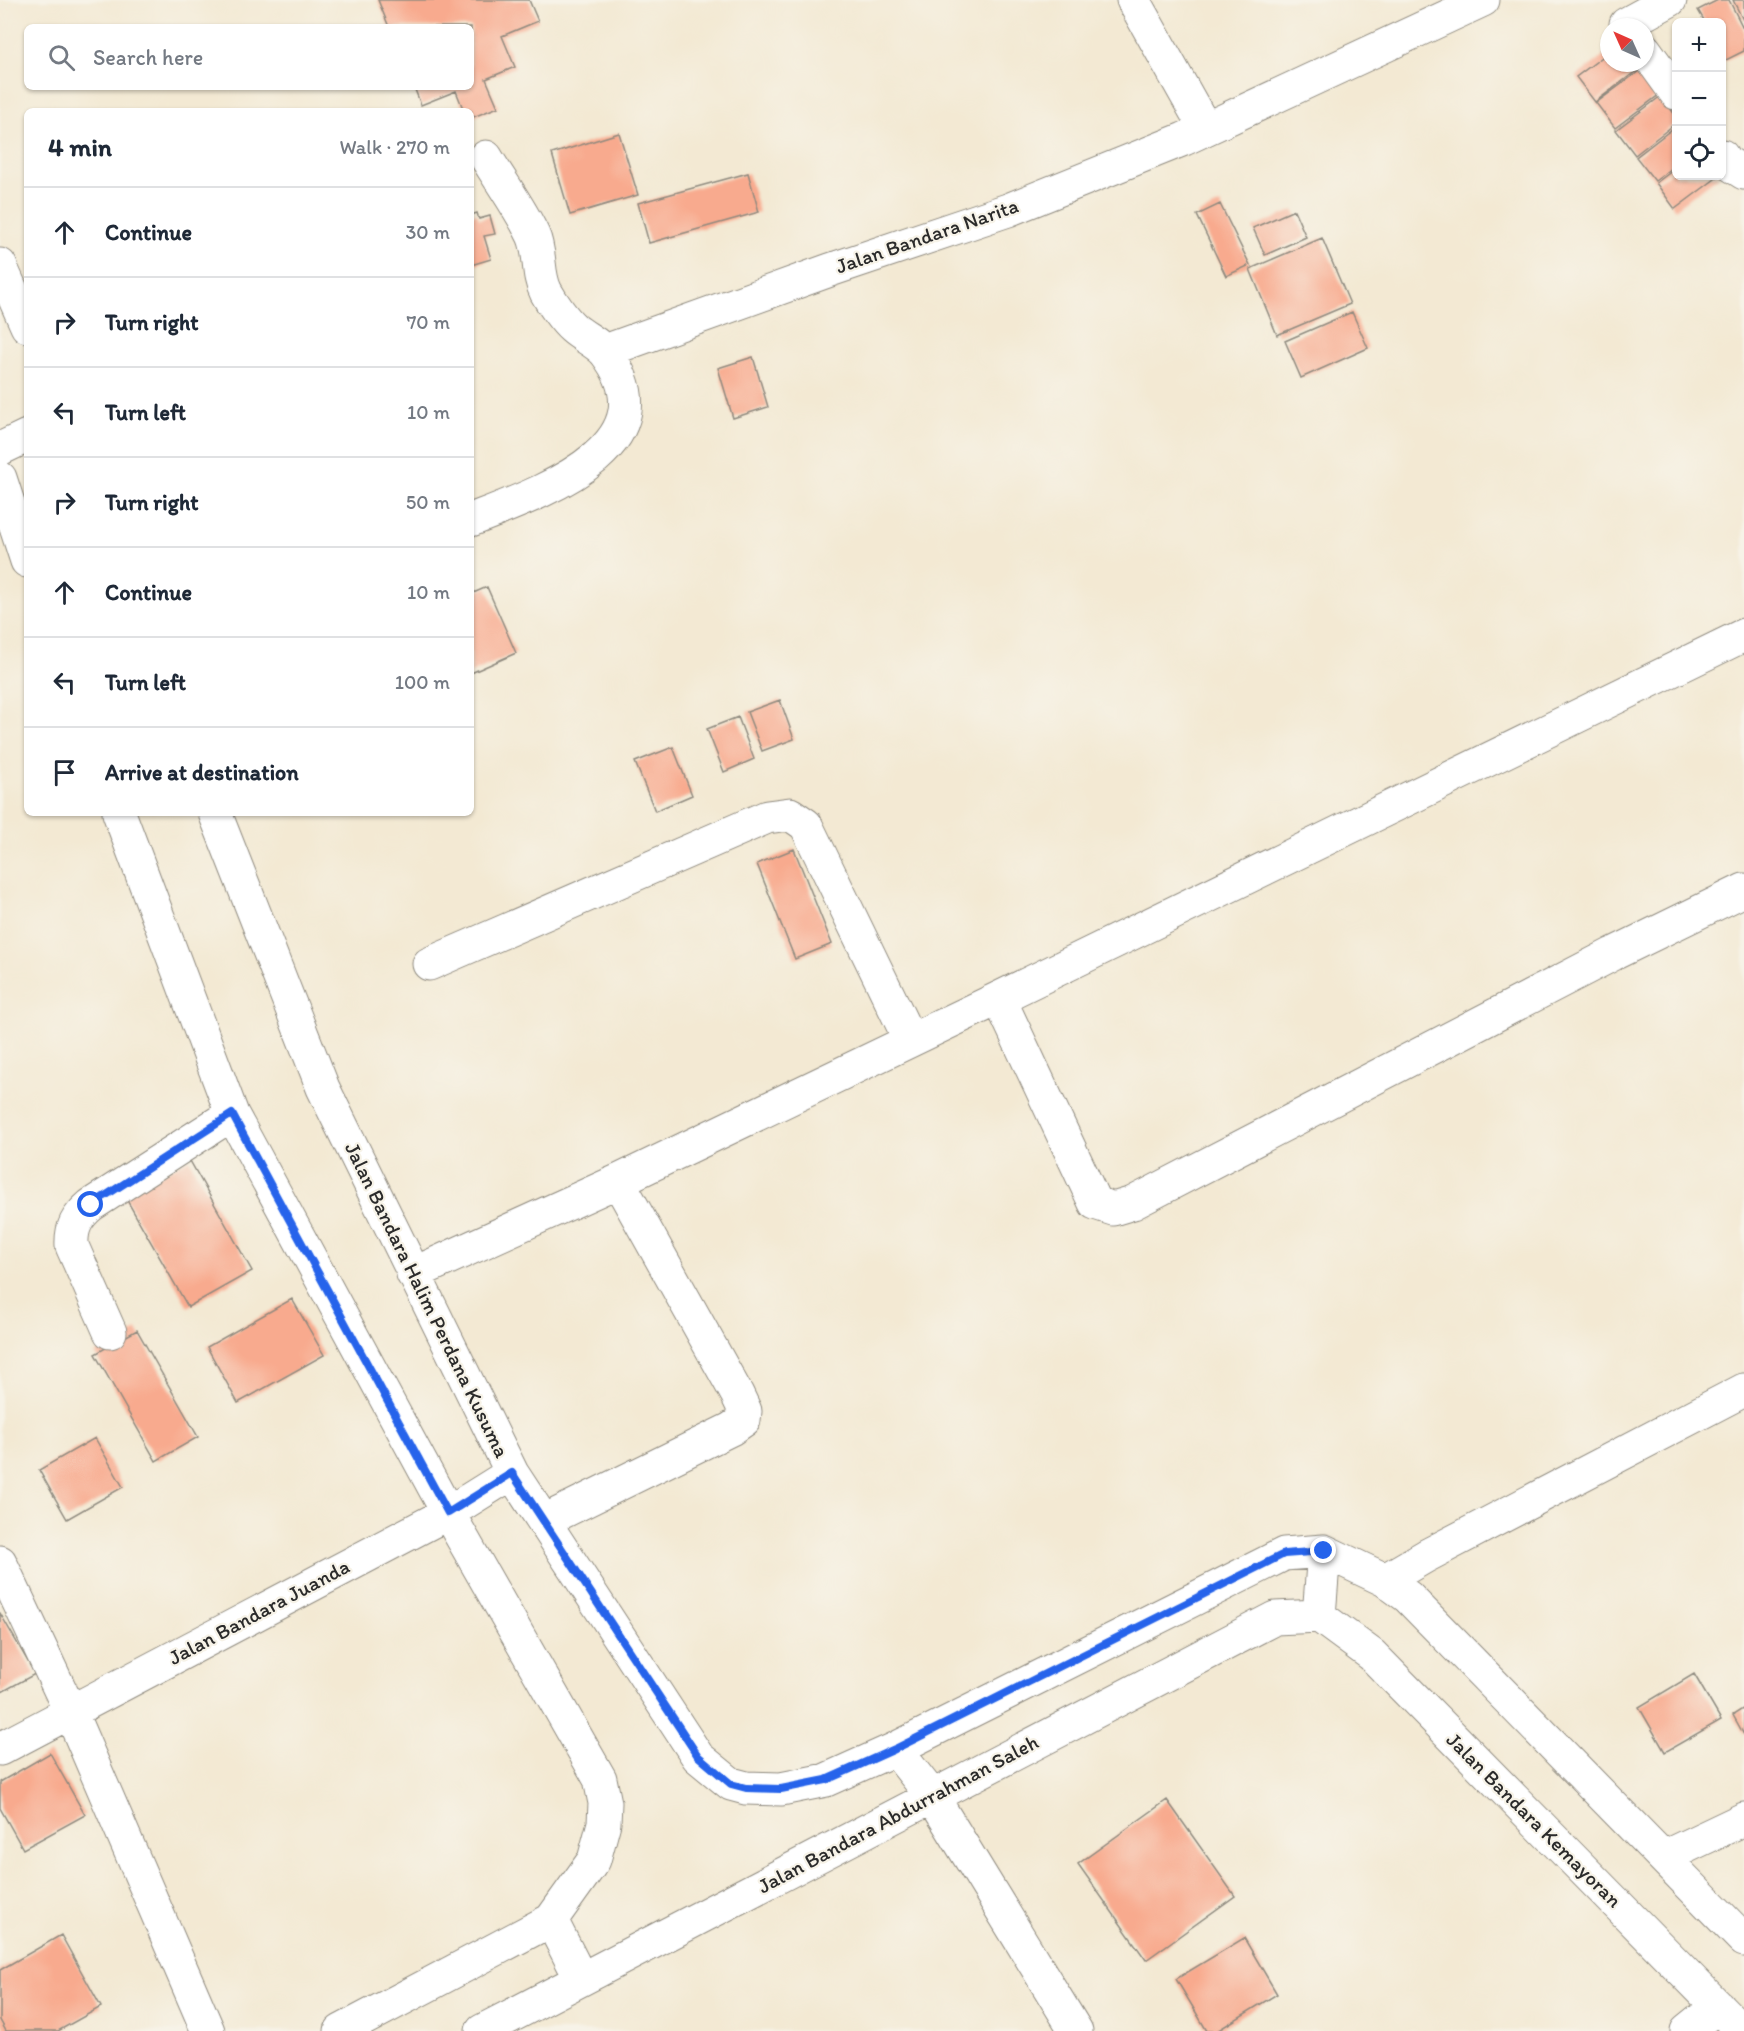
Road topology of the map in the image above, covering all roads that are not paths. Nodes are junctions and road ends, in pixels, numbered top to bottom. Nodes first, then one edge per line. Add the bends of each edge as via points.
1 (1133, 0) edge
2 (1483, 0) edge
3 (1670, 0) edge
4 (1621, 17) edge
5 (1654, 62) edge
6 (1672, 86) edge
7 (1195, 134) junction
8 (486, 157) dead end
9 (1726, 162) edge
10 (1744, 173) edge
11 (0, 265) edge
12 (24, 319) edge
13 (605, 351) junction
14 (24, 437) edge
15 (0, 449) edge
16 (0, 478) edge
17 (474, 519) edge
18 (24, 552) edge
19 (1744, 635) edge
20 (119, 816) edge
21 (216, 816) edge
22 (1744, 890) edge
23 (429, 964) dead end
24 (999, 998) junction
25 (910, 1040) junction
26 (232, 1114) junction
27 (618, 1181) junction
28 (413, 1274) junction
29 (110, 1332) dead end
30 (1744, 1390) edge
31 (512, 1473) junction
32 (448, 1513) junction
33 (544, 1521) junction
34 (1324, 1551) junction
35 (0, 1562) edge
36 (1384, 1580) junction
37 (1319, 1616) junction
38 (70, 1711) junction
39 (0, 1749) edge
40 (895, 1749) junction
41 (932, 1796) junction
42 (1744, 1819) edge
43 (1664, 1857) junction
44 (551, 1920) junction
45 (1744, 1940) edge
46 (581, 1979) junction
47 (1718, 2006) junction
48 (208, 2031) edge
49 (341, 2031) edge
50 (482, 2031) edge
51 (1076, 2031) edge
52 (1688, 2031) edge
53 (1742, 2031) edge

1 - 7 street
2 - 7 street, Jalan Bandara Narita
3 - 4 street
5 - 6 street
7 - 13 street, Jalan Bandara Narita via 1008,210
8 - 13 street via 533,236 546,291 571,327
9 - 10 street
11 - 12 street
13 - 17 street via 620,375 627,403 617,434 598,457 575,474
14 - 15 street
16 - 18 street
19 - 24 street
20 - 26 street
21 - 28 street, Jalan Bandara Halim Perdana Kusuma via 323,1088
22 - 24 street via 1133,1203 1113,1209 1095,1203
23 - 25 street via 767,817 790,814 806,825
24 - 25 street
25 - 27 street
26 - 29 street via 91,1205 75,1222 72,1246
26 - 32 street
27 - 28 street
27 - 33 street via 737,1394 745,1416 731,1429
28 - 31 street, Jalan Bandara Halim Perdana Kusuma
30 - 36 street
31 - 32 street, Jalan Bandara Juanda
31 - 33 street, Jalan Bandara Halim Perdana Kusuma
32 - 38 street, Jalan Bandara Juanda
32 - 44 street via 600,1779 604,1823 594,1860
33 - 40 street, Jalan Bandara Halim Perdana Kusuma via 698,1756 731,1784 766,1790 826,1780
34 - 36 street
34 - 37 street
34 - 40 street via 1284,1554
35 - 38 street
36 - 43 street via 1408,1597
37 - 41 street, Jalan Bandara Abdurrahman Saleh via 1275,1617
37 - 47 street, Jalan Bandara Kemayoran via 1372,1655
38 - 39 street, Jalan Bandara Juanda
38 - 48 street
40 - 41 street
41 - 46 street, Jalan Bandara Abdurrahman Saleh
41 - 51 street
42 - 43 street
43 - 45 street
44 - 46 street
44 - 49 street
46 - 50 street, Jalan Bandara Abdurrahman Saleh
47 - 52 street
47 - 53 street, Jalan Bandara Kemayoran

